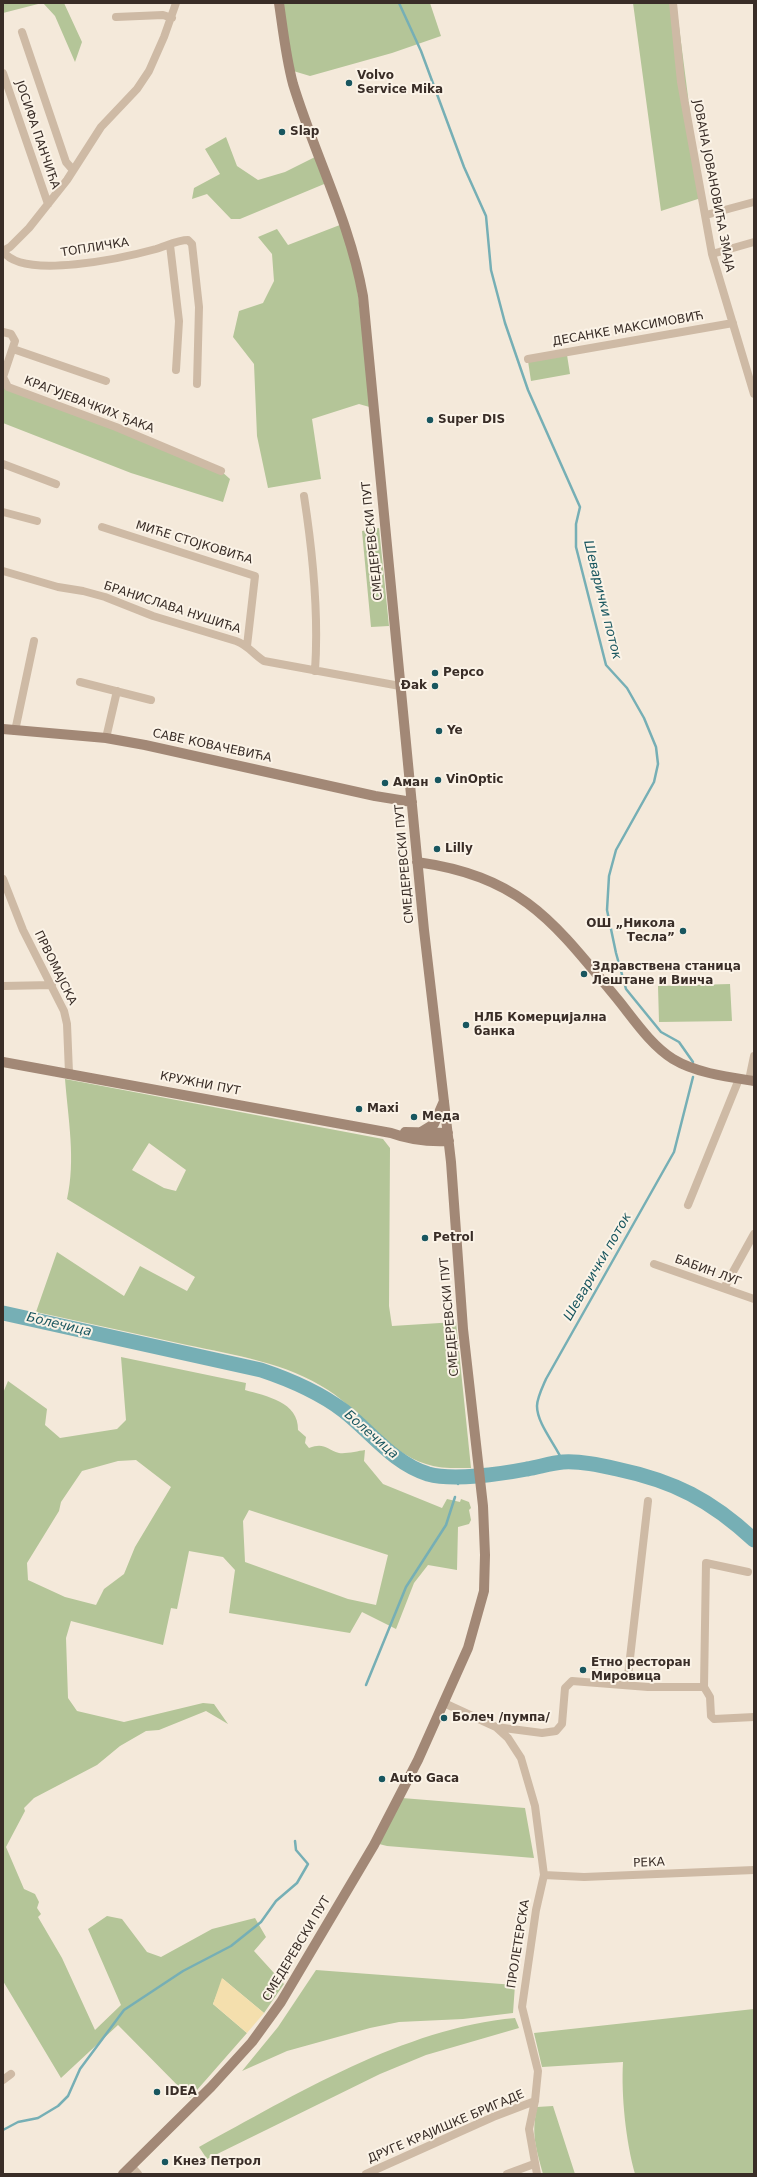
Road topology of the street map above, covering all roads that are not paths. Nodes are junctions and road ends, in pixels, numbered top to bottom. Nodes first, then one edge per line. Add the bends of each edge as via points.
1 (176, 3) edge
2 (279, 3) edge
3 (673, 3) edge
4 (116, 17) dead end
5 (172, 18) junction
6 (22, 32) dead end
7 (3, 73) edge
8 (73, 170) junction
9 (754, 202) edge
10 (48, 204) junction
11 (706, 216) junction
12 (754, 242) edge
13 (170, 245) junction
14 (3, 251) edge
15 (712, 254) junction
16 (733, 323) junction
17 (3, 332) edge
18 (13, 349) junction
19 (528, 359) dead end
20 (176, 370) dead end
21 (751, 371) edge
22 (106, 381) dead end
23 (197, 384) dead end
24 (754, 394) edge
25 (3, 464) edge
26 (221, 471) dead end
27 (56, 484) dead end
28 (304, 496) dead end
29 (3, 512) edge
30 (37, 521) dead end
31 (102, 527) dead end
32 (3, 571) edge
33 (34, 641) dead end
34 (247, 646) junction
35 (316, 671) junction
36 (80, 682) dead end
37 (400, 686) junction
38 (116, 691) junction
39 (151, 700) dead end
40 (3, 729) edge
41 (15, 731) junction
42 (106, 738) junction
43 (412, 802) junction
44 (417, 862) junction
45 (3, 879) edge
46 (5, 892) edge
47 (52, 985) junction
48 (3, 986) edge
49 (754, 1056) edge
50 (3, 1062) edge
51 (69, 1072) junction
52 (747, 1080) edge
53 (445, 1099) junction
54 (422, 1137) junction
55 (448, 1137) junction
56 (451, 1162) junction
57 (688, 1205) dead end
58 (754, 1234) edge
59 (654, 1264) dead end
60 (724, 1288) junction
61 (754, 1299) edge
62 (648, 1501) dead end
63 (748, 1572) dead end
64 (627, 1684) junction
65 (704, 1687) junction
66 (444, 1703) junction
67 (754, 1717) edge
68 (496, 1727) junction
69 (754, 1870) edge
70 (544, 1875) junction
71 (11, 2074) dead end
72 (3, 2080) edge
73 (535, 2101) junction
74 (534, 2164) junction
75 (134, 2170) edge
76 (124, 2174) edge
77 (366, 2174) edge
78 (507, 2174) edge
79 (537, 2174) edge

1 - 5 street
2 - 37 main road, СМЕДЕРЕВСКИ ПУТ via 293,82 345,222 363,296
3 - 11 street, ЈОВАНА ЈОВАНОВИЋА ЗМАЈА via 681,82
4 - 5 street via 162,15
5 - 8 street via 149,70 137,89 102,127
6 - 8 street via 66,162
7 - 10 street, ЈОСИФА ПАНЧИЋА
8 - 10 street
9 - 11 street
10 - 14 street via 17,240
11 - 15 street, ЈОВАНА ЈОВАНОВИЋА ЗМАЈА
12 - 15 street
13 - 14 street, ТОПЛИЧКА via 114,259 59,266 31,263 9,256
13 - 20 street via 179,321
13 - 23 street, ТОПЛИЧКА via 186,240 192,244 199,307
15 - 16 street, ЈОВАНА ЈОВАНОВИЋА ЗМАЈА
16 - 19 street, ДЕСАНКЕ МАКСИМОВИЋ
16 - 21 street, ЈОВАНА ЈОВАНОВИЋА ЗМАЈА
17 - 18 street via 14,337
18 - 22 street
18 - 26 street, КРАГУЈЕВАЧКИХ ЂАКА via 3,377 8,387 116,427
21 - 24 street, ЈОВАНА ЈОВАНОВИЋА ЗМАЈА
25 - 27 street
28 - 35 street via 316,593
29 - 30 street
31 - 34 street, МИЋЕ СТОЈКОВИЋА via 255,576
32 - 34 street, БРАНИСЛАВА НУШИЋА via 105,597 153,616
33 - 41 street
34 - 35 street, БРАНИСЛАВА НУШИЋА via 253,654 264,661
35 - 37 street, БРАНИСЛАВА НУШИЋА
36 - 38 street
37 - 43 main road, СМЕДЕРЕВСКИ ПУТ
38 - 39 street
38 - 42 street
40 - 41 main road, САВЕ КОВАЧЕВИЋА
41 - 42 main road, САВЕ КОВАЧЕВИЋА
42 - 43 main road, САВЕ КОВАЧЕВИЋА
43 - 44 main road, СМЕДЕРЕВСКИ ПУТ
44 - 52 main road via 447,866 473,874 520,896 567,939 663,1052 686,1065
44 - 53 main road, СМЕДЕРЕВСКИ ПУТ
45 - 46 street, ПРВОМАЈСКА
46 - 47 street, ПРВОМАЈСКА
47 - 48 street
47 - 51 street, ПРВОМАЈСКА via 67,1024
49 - 52 street
50 - 51 main road, КРУЖНИ ПУТ
51 - 54 main road, КРУЖНИ ПУТ via 391,1133 405,1138
52 - 57 street
53 - 54 main road via 434,1124
53 - 55 main road, СМЕДЕРЕВСКИ ПУТ
54 - 55 main road, КРУЖНИ ПУТ
54 - 56 main road via 440,1148
55 - 56 main road, СМЕДЕРЕВСКИ ПУТ
56 - 66 main road, СМЕДЕРЕВСКИ ПУТ via 461,1300 485,1544 484,1591 473,1636
58 - 60 street
59 - 60 street, БАБИН ЛУГ
60 - 61 street, БАБИН ЛУГ
62 - 64 street
63 - 65 street via 706,1563
64 - 65 street via 680,1689
64 - 68 street via 572,1681 564,1688 561,1727 553,1733
65 - 67 street via 708,1692 711,1716 714,1719
66 - 68 street
66 - 75 main road, СМЕДЕРЕВСКИ ПУТ via 377,1839 281,2002 252,2042
68 - 70 street, ПРОЛЕТЕРСКА via 515,1747 527,1775 535,1806
69 - 70 street, РЕКА via 584,1877
70 - 73 street, ПРОЛЕТЕРСКА via 523,1997 524,2016 538,2071
71 - 72 street
73 - 74 street, ПРОЛЕТЕРСКА via 529,2128
73 - 77 street, ДРУГЕ КРАЈИШКЕ БРИГАДЕ
74 - 78 street
74 - 79 street, ПРОЛЕТЕРСКА
75 - 76 main road, СМЕДЕРЕВСКИ ПУТ

